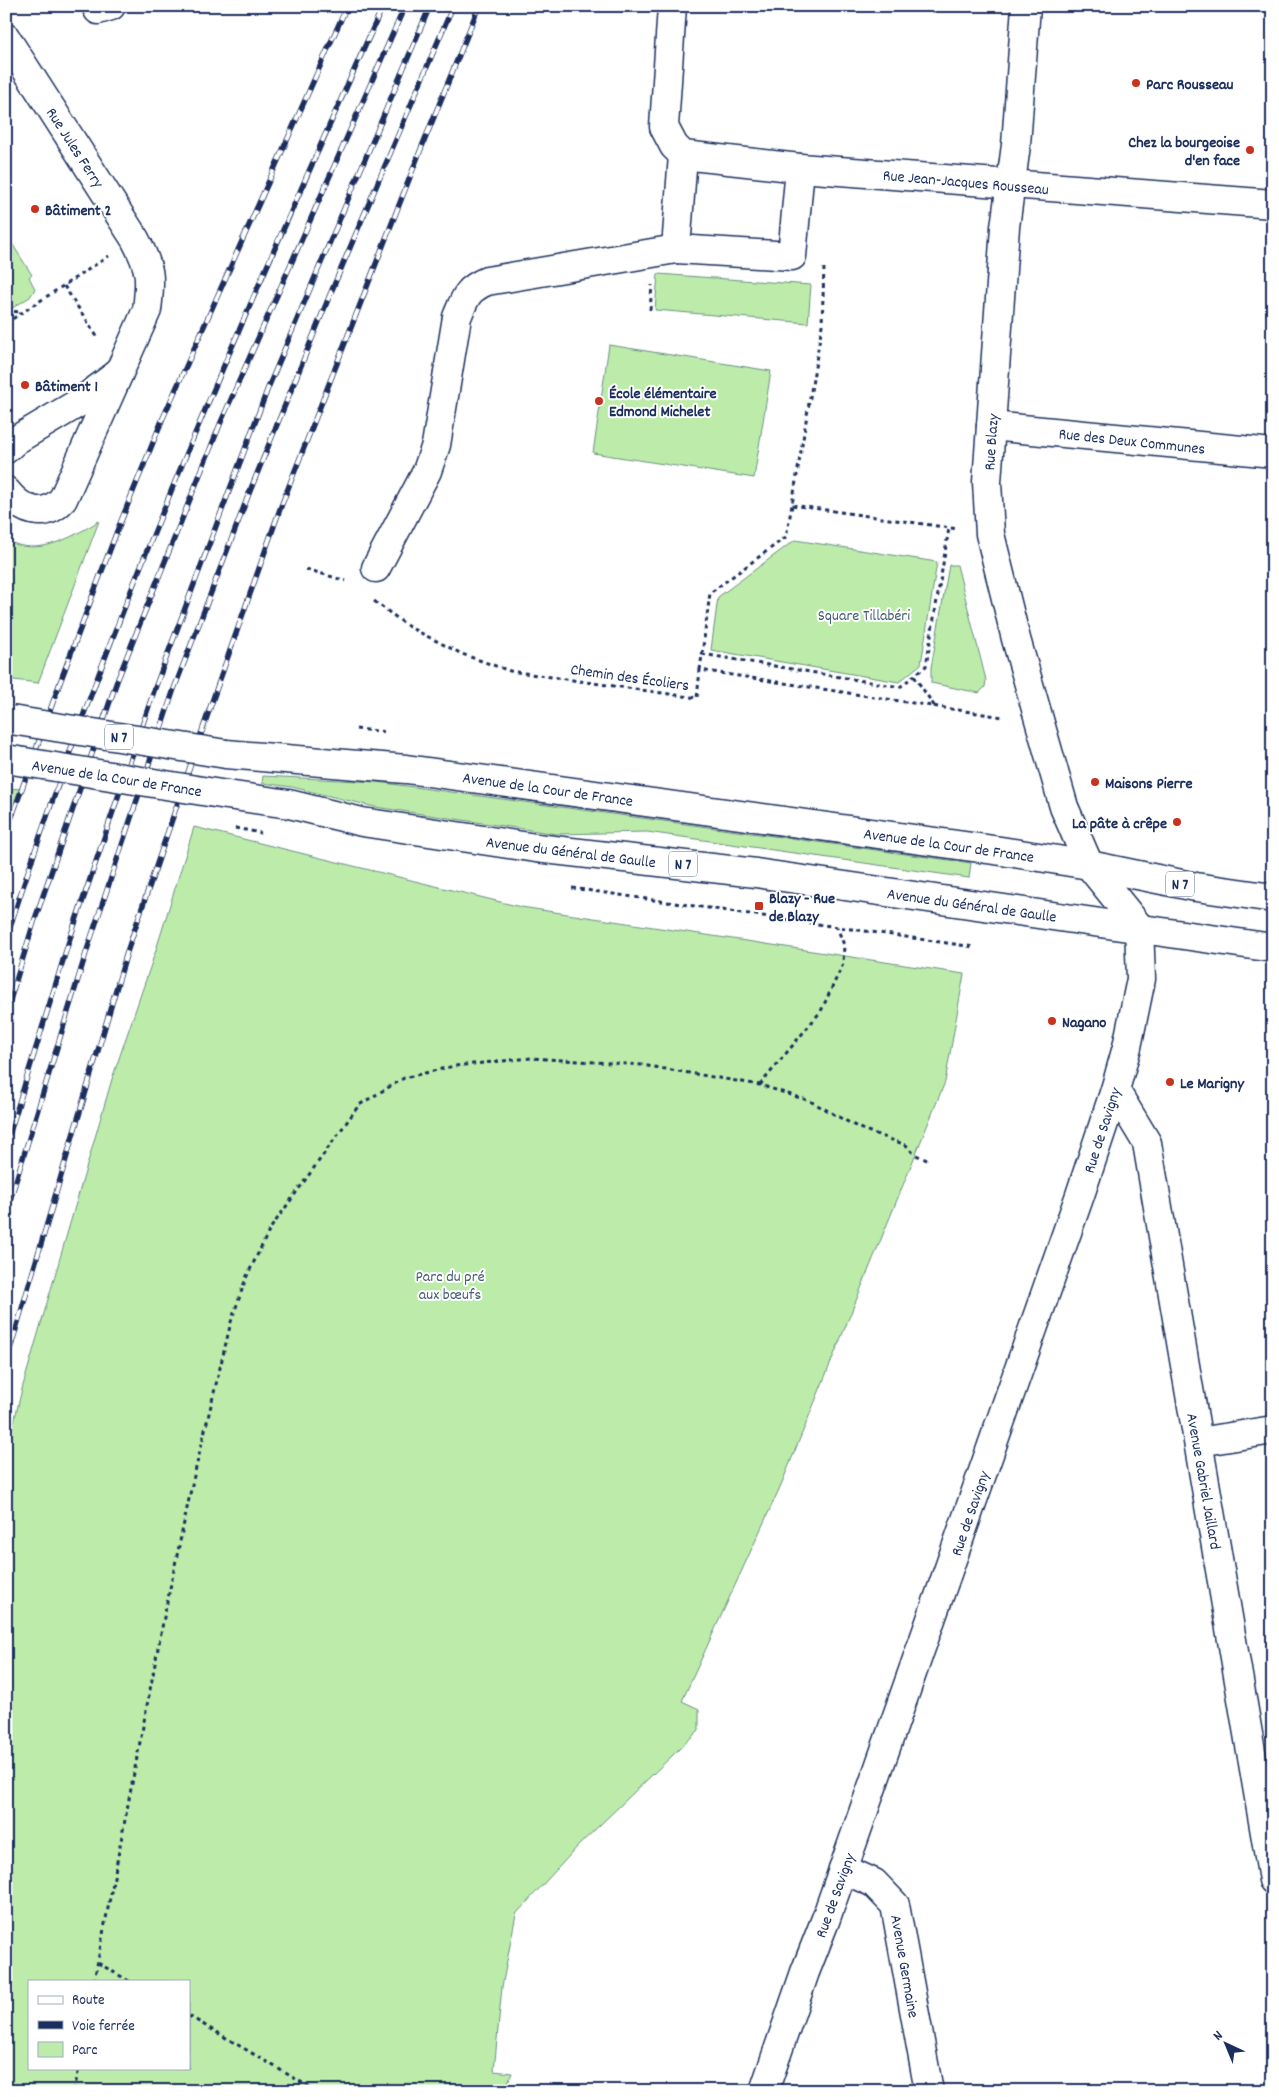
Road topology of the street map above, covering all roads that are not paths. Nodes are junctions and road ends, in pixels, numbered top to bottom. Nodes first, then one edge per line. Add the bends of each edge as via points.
1 (96, 6) edge
2 (111, 6) edge
3 (672, 6) edge
4 (1026, 6) edge
5 (6, 38) edge
6 (676, 146) junction
7 (800, 168) junction
8 (1009, 184) junction
9 (1273, 204) edge
10 (676, 249) junction
11 (120, 372) junction
12 (991, 426) junction
13 (6, 449) edge
14 (1273, 453) edge
15 (6, 491) edge
16 (376, 568) dead end
17 (9, 719) edge
18 (6, 759) edge
19 (227, 795) joint
20 (1089, 865) junction
21 (1273, 898) edge
22 (1139, 928) junction
23 (1273, 948) edge
24 (1115, 1090) junction
25 (1273, 1430) edge
26 (1199, 1442) junction
27 (843, 1869) junction
28 (1273, 1880) edge
29 (764, 2091) edge
30 (929, 2091) edge

1 - 2 street via 98,10
3 - 6 street via 664,127
4 - 8 street, Rue Blazy via 1016,145
5 - 11 street, Rue Jules Ferry via 147,261 151,281 146,310
6 - 7 street, Rue Jean-Jacques Rousseau
6 - 10 street
7 - 8 street, Rue Jean-Jacques Rousseau
7 - 10 street via 792,256
8 - 9 street, Rue Jean-Jacques Rousseau
8 - 12 street, Rue Blazy
10 - 16 street via 487,281 474,286 457,318 436,445 427,471
11 - 13 street
11 - 15 street, Rue Jules Ferry via 63,499 56,507 46,511 26,508
12 - 14 street, Rue des Deux Communes
12 - 20 street, Rue Blazy via 987,482 990,534 1064,807
17 - 20 street, Avenue de la Cour de France / N 7, bridge via 226,754 406,769
18 - 19 street, Avenue de la Cour de France / N 7, bridge
19 - 22 street, Avenue du Général de Gaulle / N 7 via 289,804 362,822 536,848 756,872
20 - 21 street, Avenue de la Cour de France / N 7 via 1196,887
20 - 22 street
22 - 23 street, Avenue du Général de Gaulle / N 7
22 - 24 street, Rue de Savigny via 1141,979
24 - 26 street, Avenue Gabriel Jaillard via 1147,1143
24 - 27 street, Rue de Savigny
25 - 26 street
26 - 28 street, Avenue Gabriel Jaillard
27 - 29 street, Rue de Savigny
27 - 30 street, Avenue Germaine via 874,1883 896,1905

